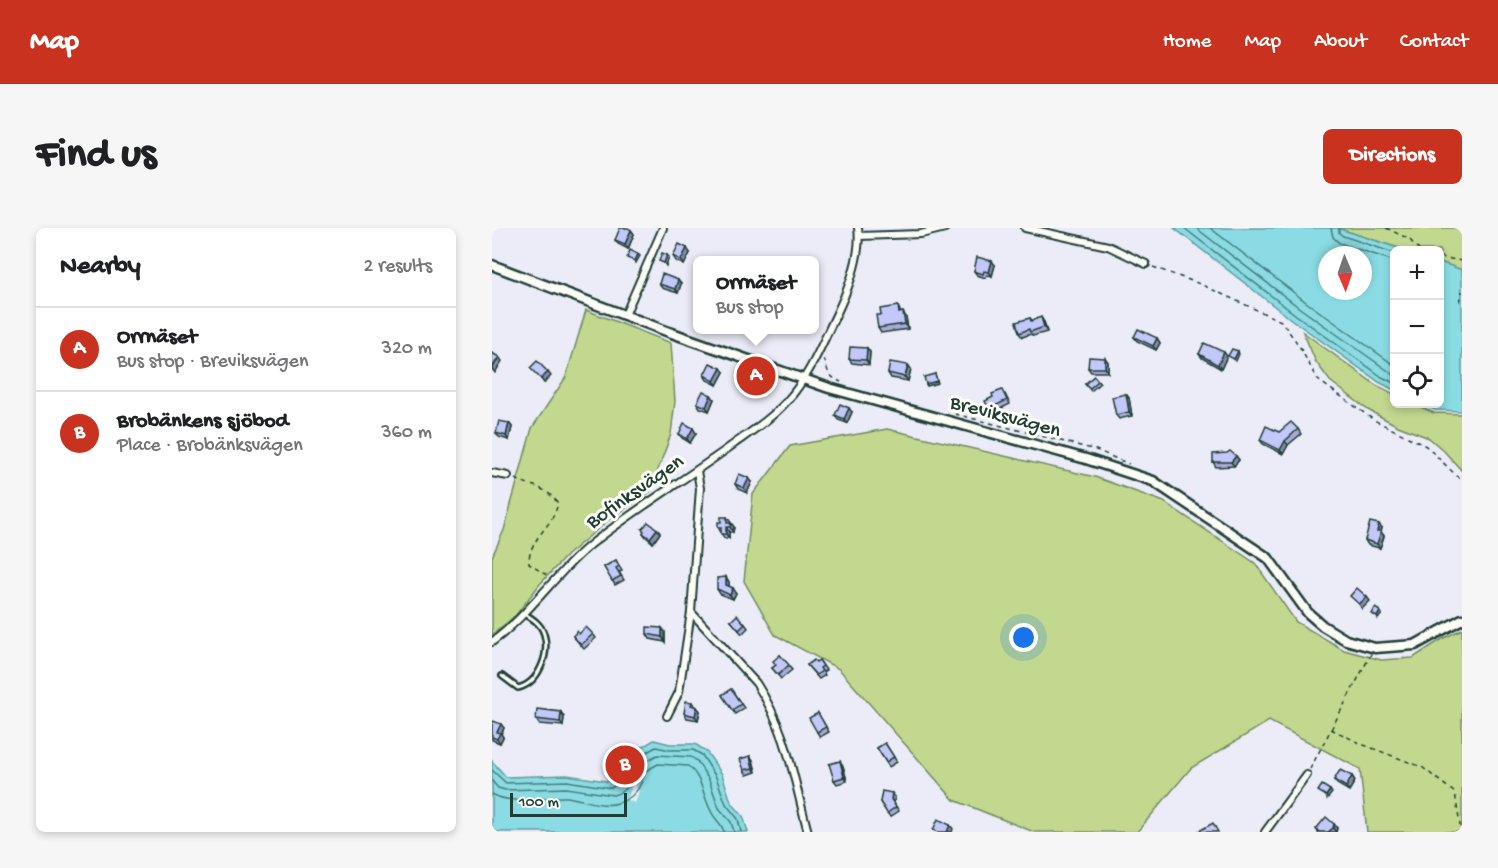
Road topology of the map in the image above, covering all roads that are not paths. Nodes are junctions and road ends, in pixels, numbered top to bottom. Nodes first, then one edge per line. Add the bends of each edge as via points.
1 (663, 228) edge
2 (858, 228) edge
3 (945, 228) edge
4 (1025, 228) edge
5 (859, 236) junction
6 (1146, 264) road end
7 (492, 265) edge
8 (625, 315) junction
9 (803, 378) junction
10 (697, 471) junction
11 (492, 473) edge
12 (508, 476) road end
13 (692, 612) junction
14 (524, 613) junction
15 (1462, 619) edge
16 (492, 642) edge
17 (502, 676) dead end
18 (667, 716) dead end
19 (1307, 775) road end
20 (807, 832) edge
21 (1265, 832) edge

1 - 8 street
2 - 5 street, Bofinksvägen
3 - 5 street via 921,234
4 - 6 street via 1108,246
5 - 9 street, Bofinksvägen via 844,299
7 - 8 main road, Breviksvägen
8 - 9 main road, Breviksvägen
9 - 10 street, Bofinksvägen via 768,419
9 - 15 main road, Breviksvägen via 1152,481 1268,558 1308,613 1346,640 1375,648 1415,645
10 - 13 street via 700,488
10 - 14 street, Bofinksvägen via 606,533
11 - 12 street
13 - 18 street via 679,692
13 - 20 street via 764,695 788,749
14 - 16 street, Bofinksvägen
14 - 17 lane via 544,632 544,658 538,674 526,686 518,688
19 - 21 street

